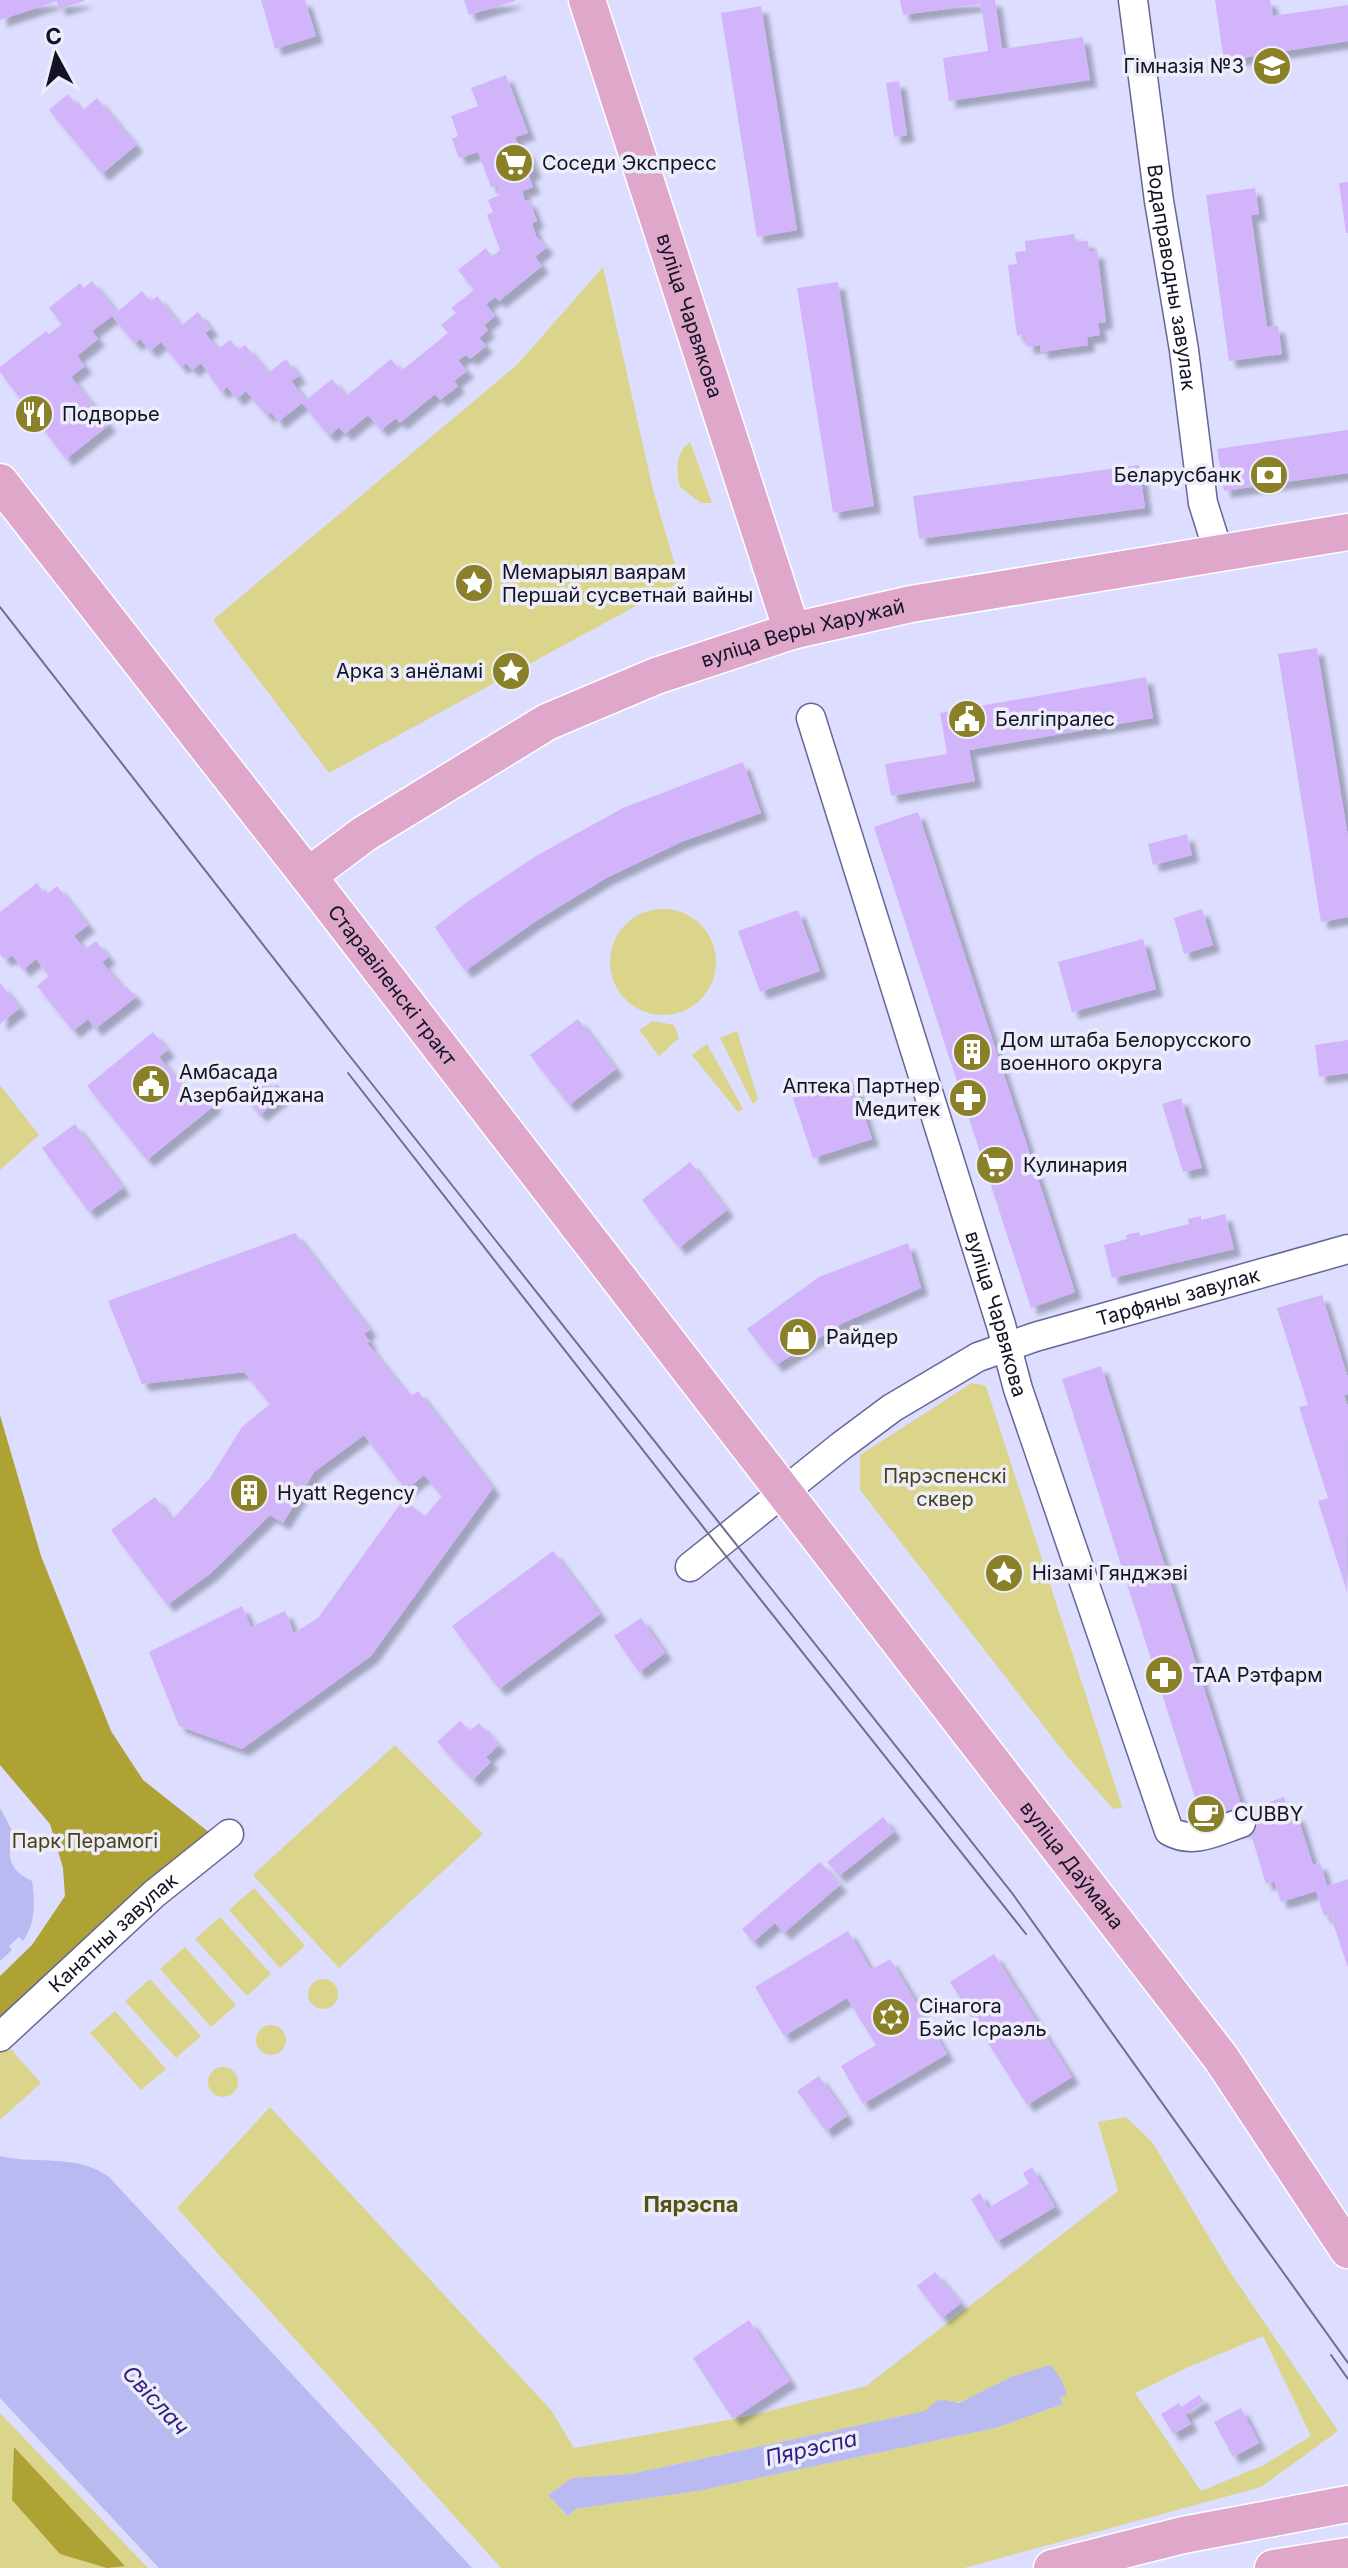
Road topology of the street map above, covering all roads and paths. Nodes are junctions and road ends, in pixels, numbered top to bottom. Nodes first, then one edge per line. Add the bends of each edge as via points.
1 (587, 0) edge
2 (1133, 0) edge
3 (0, 482) edge
4 (1348, 532) edge
5 (1219, 554) junction
6 (792, 631) junction
7 (811, 718) dead end
8 (308, 876) junction
9 (1348, 1249) edge
10 (1007, 1347) junction
11 (783, 1490) junction
12 (690, 1567) dead end
13 (1241, 1823) dead end
14 (229, 1834) dead end
15 (0, 2037) edge
16 (1348, 2250) edge
17 (1348, 2504) edge
18 (1348, 2556) edge
19 (1052, 2568) edge
20 (1273, 2568) edge

1 - 6 main road, вуліца Чарвякова
2 - 5 street, Водаправодны завулак via 1203,503
3 - 8 main road, Старавіленскі тракт
4 - 5 main road, вуліца Веры Харужай
5 - 6 main road, вуліца Веры Харужай via 911,604
6 - 8 main road, вуліца Веры Харужай via 656,676 547,722 364,834
7 - 10 street, вуліца Чарвякова
8 - 11 main road, Старавіленскі тракт
9 - 10 street, Тарфяны завулак
10 - 11 street, Тарфяны завулак via 978,1357 892,1408
10 - 13 street, вуліца Чарвякова via 1169,1831 1195,1838
11 - 12 street, Тарфяны завулак
11 - 16 main road, вуліца Даўмана via 1221,2058
14 - 15 street, Канатны завулак via 154,1894
17 - 19 main road via 1183,2535
18 - 20 main road

